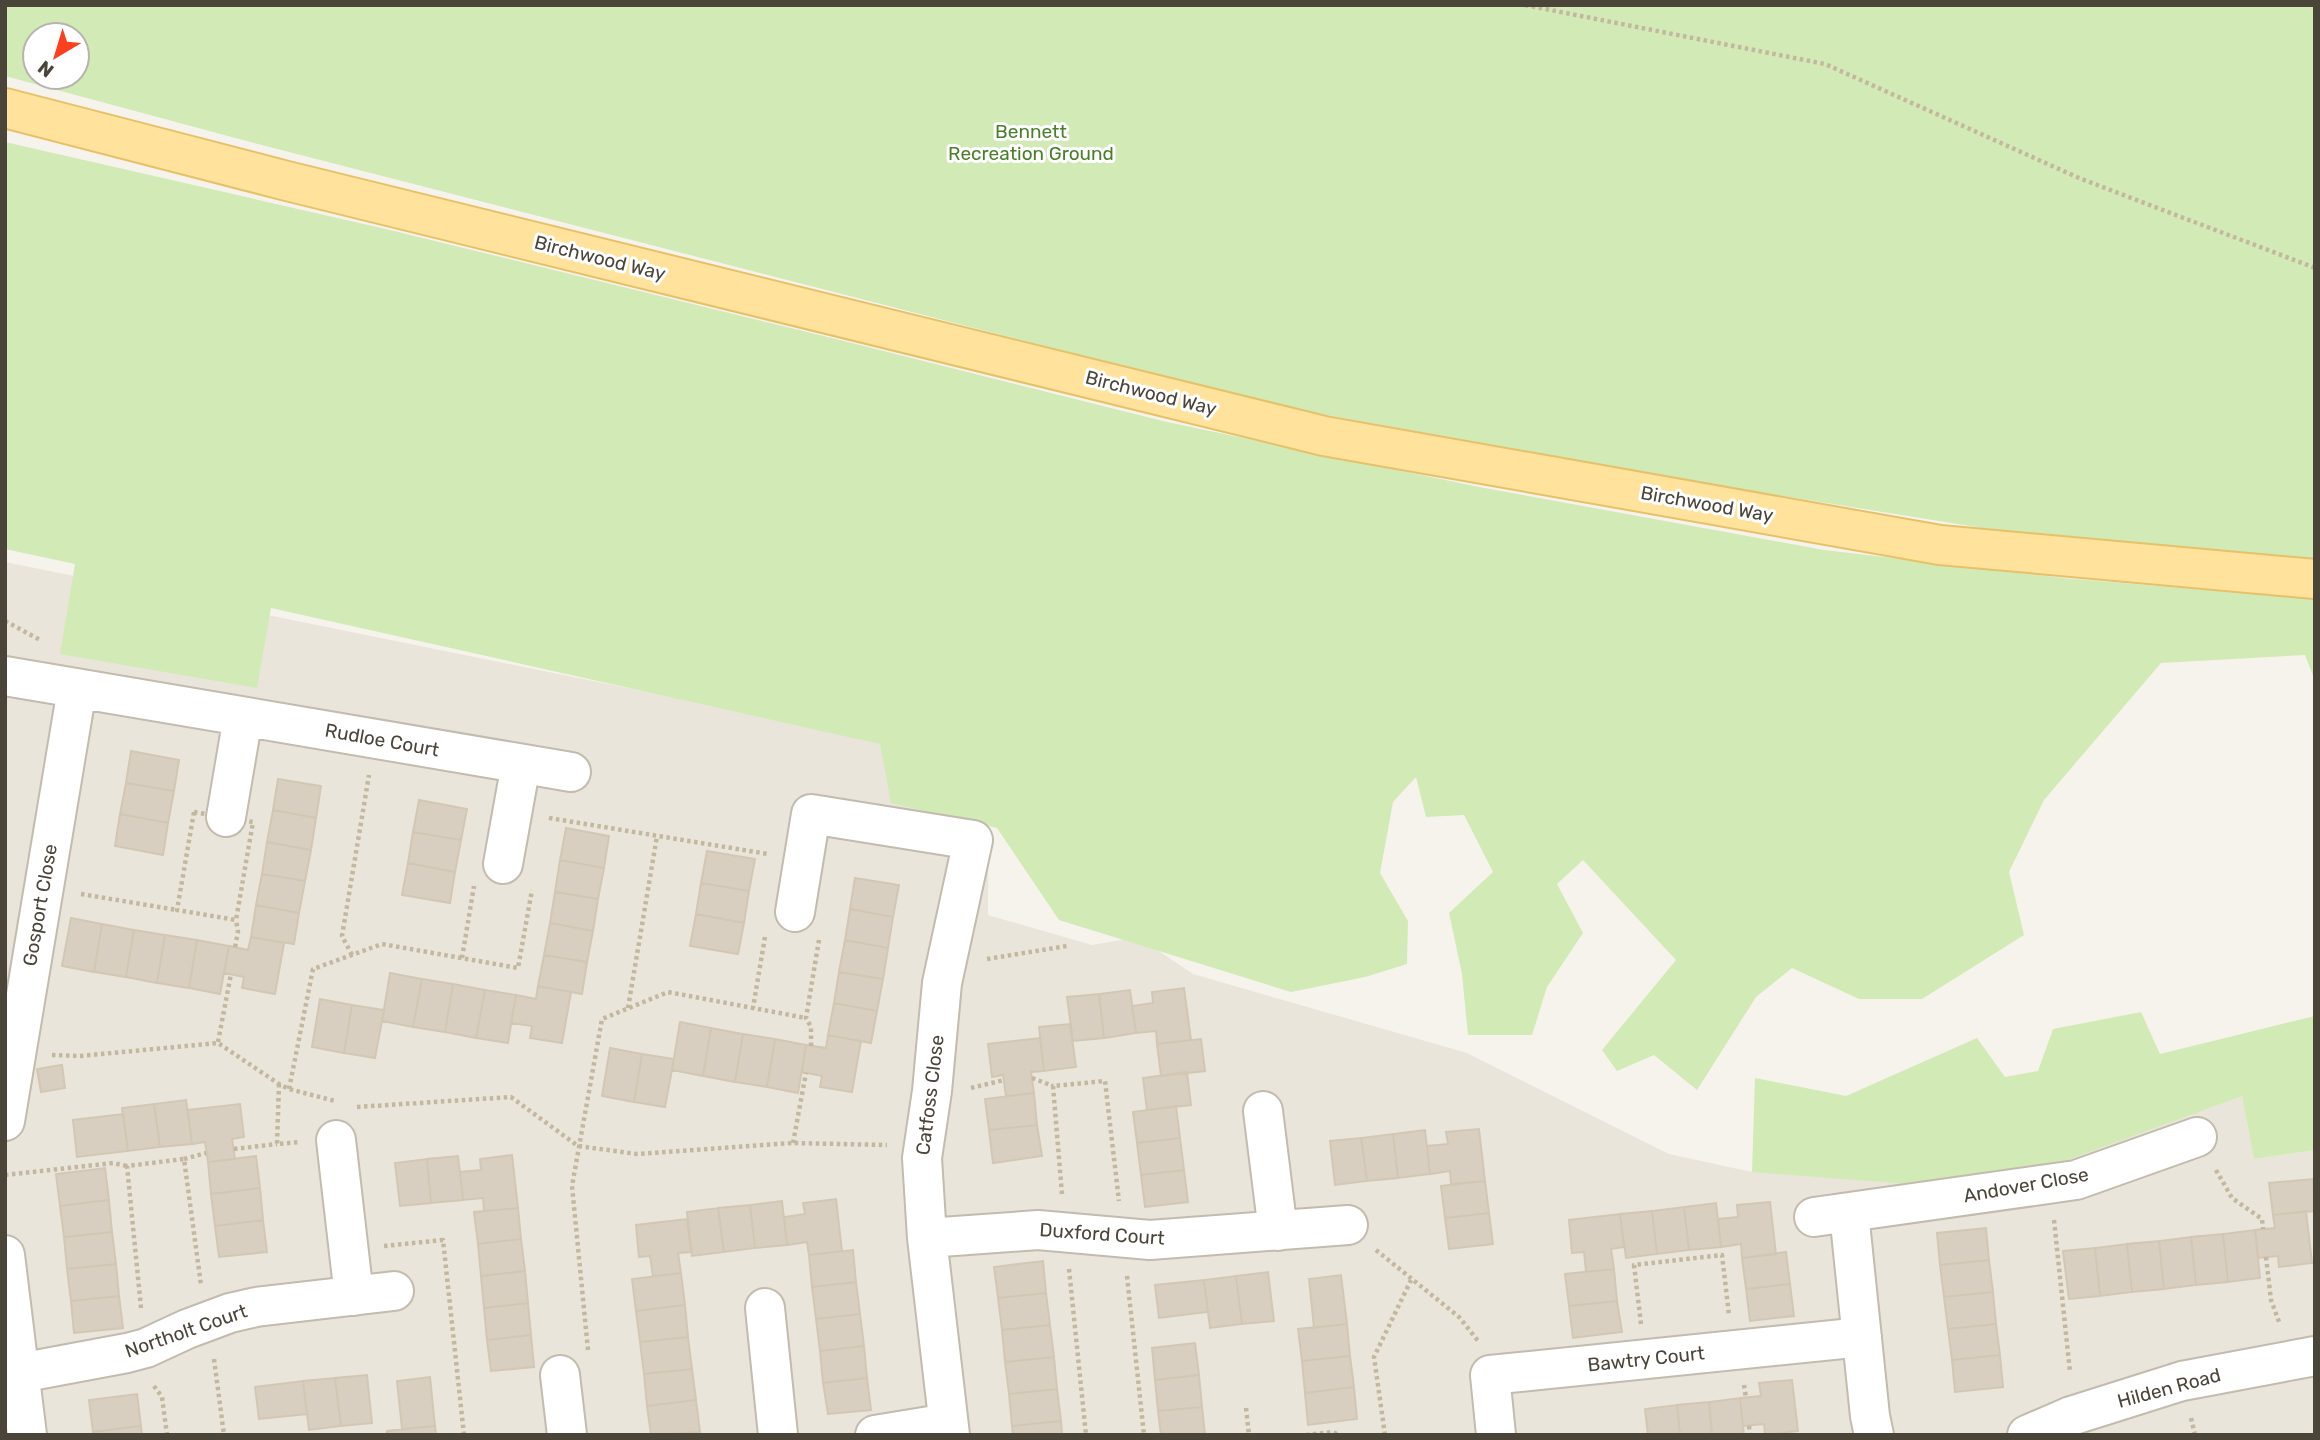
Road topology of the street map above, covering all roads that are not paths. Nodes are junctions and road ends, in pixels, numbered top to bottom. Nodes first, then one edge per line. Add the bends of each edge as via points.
1 (5, 108) edge
2 (2315, 579) edge
3 (5, 676) edge
4 (77, 689) junction
5 (243, 717) junction
6 (521, 764) junction
7 (571, 772) dead end
8 (226, 817) road end
9 (518, 872) road end
10 (794, 912) road end
11 (1263, 1111) dead end
12 (5, 1121) edge
13 (2197, 1137) road end
14 (336, 1140) road end
15 (1348, 1225) road end
16 (1278, 1231) junction
17 (927, 1238) junction
18 (6, 1270) edge
19 (394, 1291) dead end
20 (354, 1296) junction
21 (765, 1308) dead end
22 (1862, 1338) junction
23 (2315, 1356) edge
24 (20, 1373) junction
25 (560, 1375) road end
26 (949, 1429) edge
27 (27, 1435) edge
28 (567, 1435) edge
29 (778, 1435) edge
30 (876, 1435) edge
31 (1496, 1435) edge
32 (1874, 1435) edge
33 (2027, 1435) edge

1 - 2 main road, Birchwood Way via 1324,436 1940,545
3 - 4 street, Rudloe Court
4 - 5 street, Rudloe Court
4 - 12 street, Gosport Close
5 - 6 street, Rudloe Court
5 - 8 street
6 - 7 street, Rudloe Court
6 - 9 street via 512,812
10 - 17 street, Catfoss Close via 811,814 972,840 943,983 923,1146
11 - 16 street
13 - 22 street, Andover Close via 2076,1180 1832,1215
14 - 20 street
15 - 16 street, Duxford Court
16 - 17 street, Duxford Court via 1180,1239 1123,1239 1038,1230
17 - 26 street, Catfoss Close
18 - 24 street
19 - 20 street, Northolt Court
20 - 24 street, Northolt Court via 256,1307 205,1321 146,1348
21 - 29 street
22 - 31 street, Bawtry Court via 1490,1376
22 - 32 street, Andover Close
23 - 33 street, Hilden Road via 2182,1381
24 - 27 street
25 - 28 street
26 - 30 street

